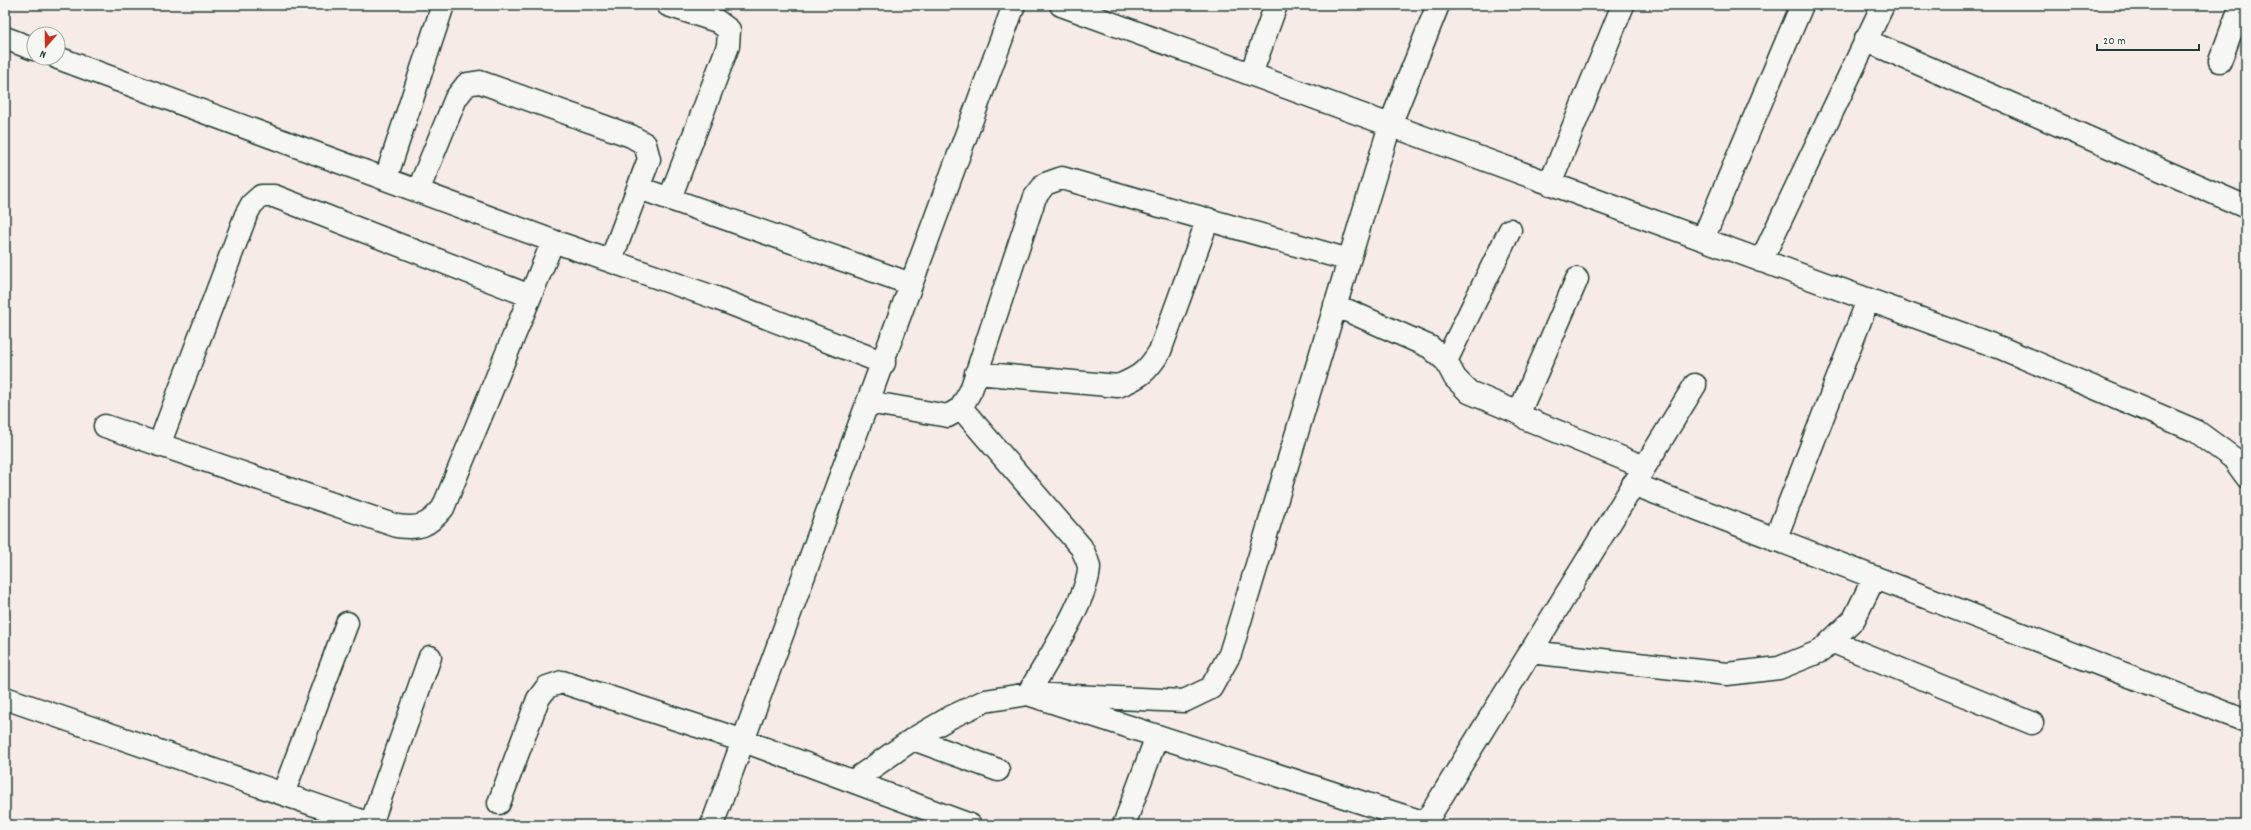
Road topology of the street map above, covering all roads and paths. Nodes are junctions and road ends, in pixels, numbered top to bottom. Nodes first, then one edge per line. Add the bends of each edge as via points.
1 (443, 5) edge
2 (668, 5) edge
3 (1014, 5) edge
4 (1061, 5) edge
5 (1276, 5) edge
6 (1438, 5) edge
7 (1623, 5) edge
8 (1802, 5) edge
9 (1883, 5) edge
10 (2241, 5) edge
11 (5, 38) edge
12 (1865, 40) junction
13 (26, 46) edge
14 (66, 61) edge
15 (2220, 61) dead end
16 (1251, 74) junction
17 (1390, 125) junction
18 (386, 178) junction
19 (1550, 184) junction
20 (639, 188) junction
21 (418, 191) junction
22 (670, 198) junction
23 (2246, 207) edge
24 (1208, 219) junction
25 (1510, 230) dead end
26 (1703, 239) junction
27 (553, 241) junction
28 (611, 260) junction
29 (1349, 260) junction
30 (1761, 261) junction
31 (1577, 279) dead end
32 (912, 284) junction
33 (530, 296) junction
34 (1868, 300) junction
35 (1335, 305) junction
36 (1446, 361) junction
37 (884, 363) junction
38 (976, 373) junction
39 (1695, 385) dead end
40 (868, 402) junction
41 (961, 408) junction
42 (1521, 414) junction
43 (105, 426) dead end
44 (160, 445) junction
45 (1639, 476) junction
46 (2246, 476) edge
47 (1776, 540) junction
48 (1874, 578) junction
49 (347, 623) dead end
50 (1831, 641) junction
51 (1530, 652) junction
52 (430, 657) dead end
53 (1028, 694) junction
54 (5, 698) edge
55 (2246, 721) edge
56 (2032, 723) dead end
57 (1157, 736) junction
58 (913, 739) junction
59 (744, 741) junction
60 (998, 770) dead end
61 (854, 781) junction
62 (283, 794) junction
63 (499, 803) dead end
64 (1424, 824) edge
65 (372, 825) edge
66 (712, 825) edge
67 (970, 825) edge
68 (1124, 825) edge

1 - 18 street
2 - 22 street via 717,21 729,30 728,46
3 - 32 street
4 - 16 street
5 - 16 street
6 - 17 street
7 - 19 street
8 - 26 street
9 - 12 street
10 - 15 street
11 - 13 street
12 - 23 street
12 - 30 street
14 - 18 street
16 - 17 street
17 - 19 street
17 - 29 street
18 - 21 street
19 - 26 street
20 - 21 street via 649,159 645,144 631,136 480,82 467,84 456,98
20 - 22 street
20 - 28 street
21 - 27 street
22 - 32 street
24 - 29 street
24 - 38 street via 1160,351 1150,368 1136,379 1118,386
24 - 38 street via 1062,178 1045,184 1035,197
25 - 36 street
26 - 30 street
27 - 28 street
27 - 33 street
28 - 37 street
29 - 35 street
30 - 34 street
31 - 42 street via 1522,406
32 - 37 street
33 - 44 street via 443,508 432,522 415,528 397,526
33 - 44 street via 274,196 261,196 252,204 246,215
34 - 46 street via 2001,348 2196,431 2233,458
34 - 47 street
35 - 36 street via 1430,347
35 - 53 street via 1230,654 1211,688 1184,701
36 - 42 street via 1455,378 1469,392
37 - 40 street
38 - 41 street via 971,390
39 - 45 street
40 - 41 street via 948,416
40 - 59 street
41 - 53 street via 1081,547 1089,566 1084,590
42 - 45 street
43 - 44 street
45 - 47 street
45 - 51 street
47 - 48 street
48 - 50 street via 1854,619
48 - 55 street
49 - 62 street
50 - 51 street via 1821,651 1778,668 1727,674
50 - 56 street
51 - 64 street
52 - 65 street
53 - 57 street
53 - 58 street via 985,702 951,717
54 - 62 street
57 - 64 street
57 - 68 street
58 - 60 street
58 - 61 street
59 - 61 street
59 - 63 street via 562,682 547,687 538,699
59 - 66 street
61 - 67 street
62 - 65 street

